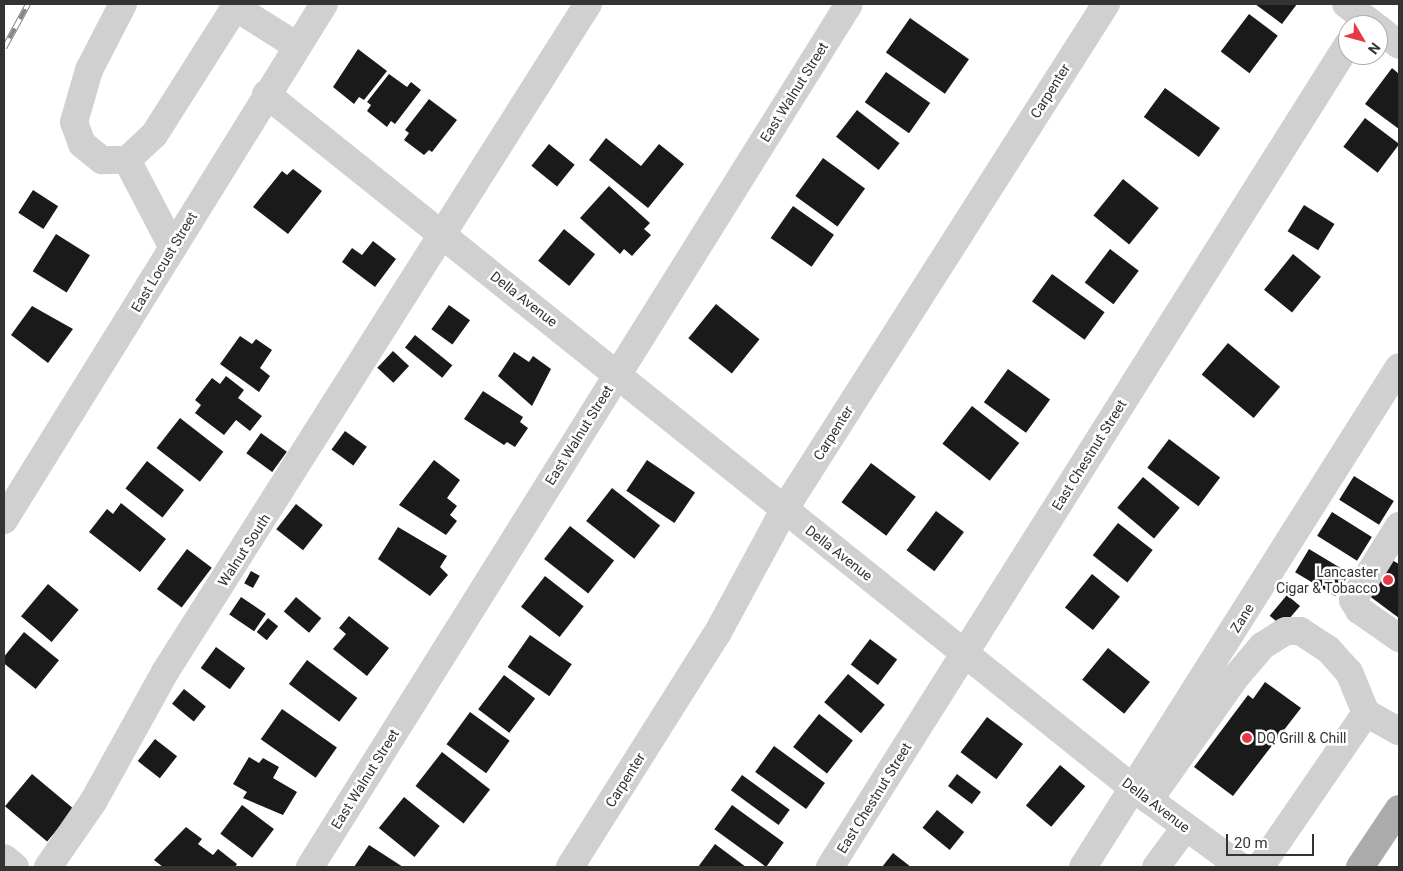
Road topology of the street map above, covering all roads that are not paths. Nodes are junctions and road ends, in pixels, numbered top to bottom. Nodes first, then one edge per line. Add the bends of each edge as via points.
1 (123, 4) edge
2 (324, 4) edge
3 (588, 4) edge
4 (850, 4) edge
5 (1106, 4) edge
6 (236, 5) edge
7 (1388, 36) edge
8 (1399, 44) edge
9 (297, 46) junction
10 (1338, 60) edge
11 (266, 94) junction
12 (127, 160) junction
13 (442, 234) junction
14 (173, 248) junction
15 (1399, 367) edge
16 (617, 373) junction
17 (784, 510) junction
18 (4, 520) edge
19 (1399, 526) edge
20 (1241, 620) junction
21 (1399, 638) edge
22 (1268, 642) junction
23 (966, 651) junction
24 (1366, 713) junction
25 (1399, 731) edge
26 (1141, 794) junction
27 (1399, 809) edge
28 (1186, 828) junction
29 (4, 858) edge
30 (15, 867) edge
31 (48, 867) edge
32 (310, 867) edge
33 (570, 867) edge
34 (830, 867) edge
35 (1083, 867) edge
36 (1156, 867) edge
37 (1241, 867) edge
38 (1260, 867) edge
39 (1360, 867) edge

1 - 12 street via 89,70 74,122 82,144 102,160
2 - 9 street, East Locust Street
3 - 13 street
4 - 16 street, East Walnut Street
5 - 17 street, Carpenter
6 - 9 street
6 - 12 street via 154,135
7 - 8 street
9 - 11 street, East Locust Street
10 - 23 street, East Chestnut Street
11 - 13 street, Della Avenue
11 - 14 street, East Locust Street
12 - 14 street
13 - 16 street, Della Avenue
13 - 31 street, Walnut South via 165,672 93,802
14 - 18 street, East Locust Street
15 - 20 street, Zane
16 - 17 street, Della Avenue
16 - 32 street, East Walnut Street
17 - 23 street, Della Avenue
17 - 33 street, Carpenter via 717,634
19 - 21 street via 1353,600 1359,610
20 - 22 street
20 - 26 street, Zane
22 - 24 street via 1294,629 1315,639 1350,672
22 - 26 street
23 - 26 street, Della Avenue
23 - 34 street, East Chestnut Street
24 - 25 street
24 - 38 street
26 - 28 street, Della Avenue
26 - 35 street, Zane
27 - 39 main road
28 - 36 street
28 - 37 street, Della Avenue
29 - 30 street

